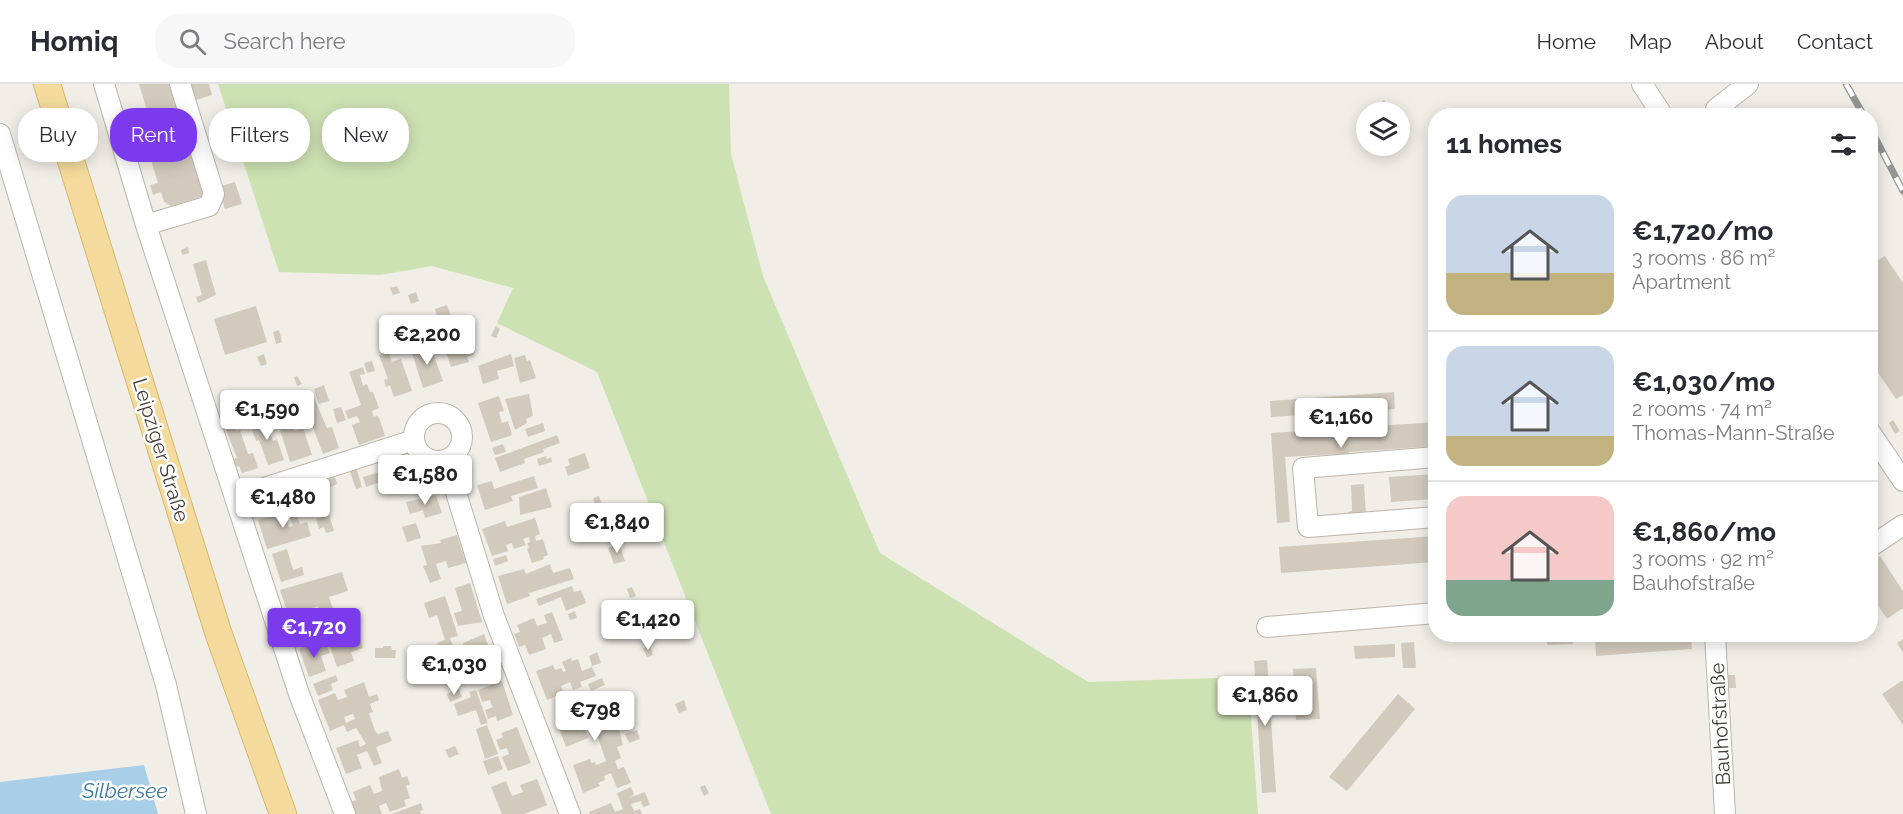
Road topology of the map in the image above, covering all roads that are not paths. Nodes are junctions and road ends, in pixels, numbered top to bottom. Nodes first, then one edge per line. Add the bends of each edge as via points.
1 (47, 84) edge
2 (104, 84) edge
3 (180, 84) edge
4 (1642, 84) edge
5 (1748, 84) edge
6 (1658, 108) edge
7 (1718, 108) edge
8 (0, 134) edge
9 (146, 225) junction
10 (414, 440) junction
11 (1878, 444) edge
12 (1428, 458) edge
13 (446, 460) junction
14 (1903, 481) edge
15 (236, 497) junction
16 (1428, 518) edge
17 (1903, 525) edge
18 (1878, 542) edge
19 (1428, 615) edge
20 (1267, 627) dead end
21 (1715, 642) edge
22 (196, 814) edge
23 (283, 814) edge
24 (345, 814) edge
25 (570, 814) edge
26 (1725, 814) edge

1 - 23 main road, Leipziger Straße via 216,624
2 - 9 street
3 - 9 street via 214,195 209,206
4 - 6 street
5 - 7 street
8 - 22 street via 166,686
9 - 15 street
10 - 13 street via 416,448 429,459
10 - 13 street via 422,419 436,413 451,417 461,428 461,444
10 - 15 street
11 - 14 street
12 - 16 street via 1303,468 1308,527
13 - 25 street via 494,616
15 - 24 street via 299,694
17 - 18 street
19 - 20 street
21 - 26 street, Bauhofstraße

